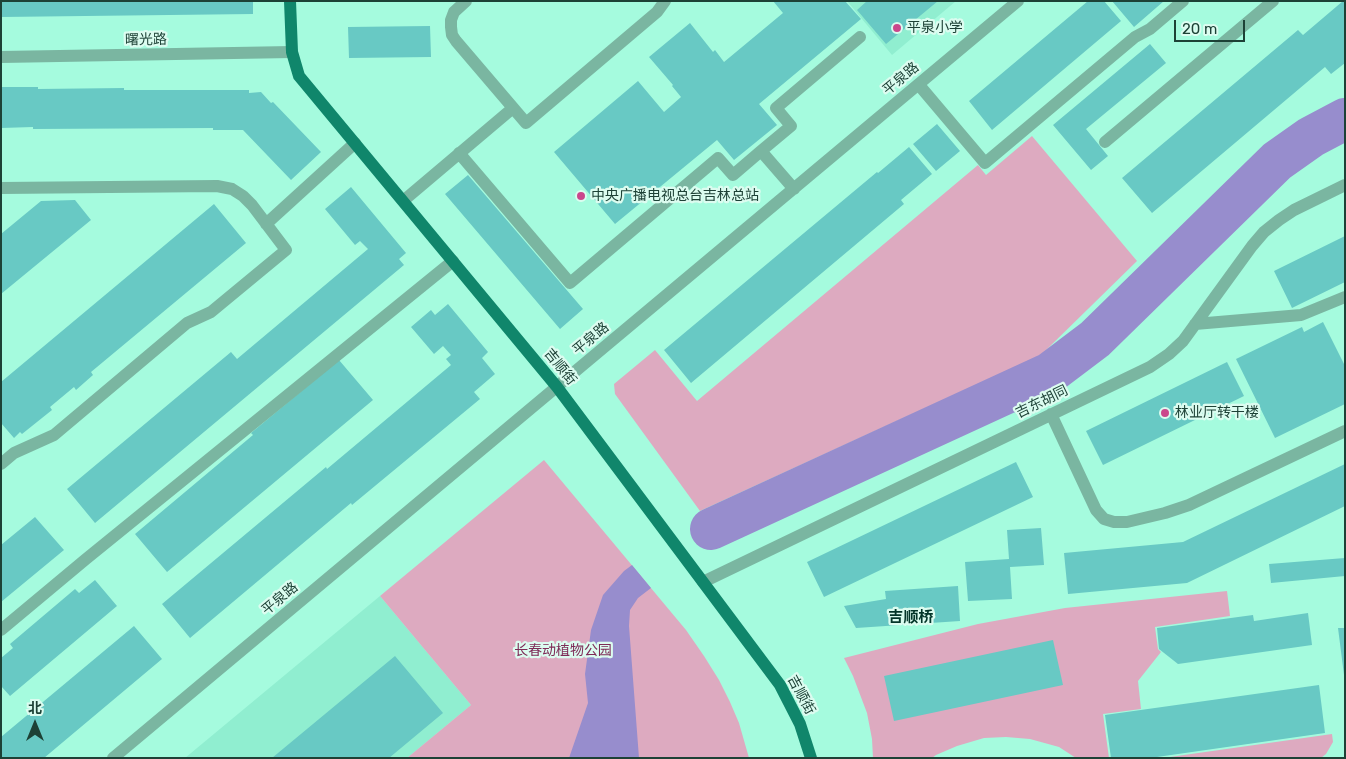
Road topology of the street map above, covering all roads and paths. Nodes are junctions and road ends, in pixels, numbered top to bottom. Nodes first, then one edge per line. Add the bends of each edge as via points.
1 (290, 1) edge
2 (466, 1) edge
3 (665, 1) edge
4 (1018, 1) edge
5 (1183, 1) edge
6 (1273, 1) edge
7 (860, 37) dead end
8 (292, 52) junction
9 (1, 57) edge
10 (918, 84) junction
11 (513, 108) junction
12 (1106, 142) dead end
13 (355, 143) junction
14 (761, 151) junction
15 (459, 153) junction
16 (1345, 185) edge
17 (1, 188) edge
18 (794, 189) junction
19 (403, 201) junction
20 (266, 224) junction
21 (453, 261) junction
22 (1345, 297) edge
23 (1195, 324) junction
24 (557, 386) junction
25 (1051, 414) junction
26 (1345, 431) edge
27 (2, 462) edge
28 (703, 582) junction
29 (1, 630) edge
30 (113, 758) edge
31 (811, 758) edge

1 - 8 main road, 吉顺街
2 - 11 street via 454,12 452,35
3 - 11 street via 526,123
4 - 10 street, 平泉路
5 - 10 street via 1150,29 1135,37 985,164
6 - 12 street
7 - 14 street via 776,108 791,126
8 - 9 street, 曙光路
8 - 13 main road, 吉顺街 via 299,76
10 - 18 street, 平泉路
11 - 15 street
13 - 19 main road, 吉顺街
13 - 20 street
14 - 15 street via 733,175 718,158 570,283
14 - 18 street
15 - 19 street
16 - 23 street, 吉东胡同 via 1294,210 1264,232
17 - 20 street via 217,186 232,189 243,196
18 - 24 street, 平泉路
19 - 21 main road, 吉顺街
20 - 27 street via 286,250 211,312 187,323 54,435
21 - 24 main road, 吉顺街
21 - 29 street
22 - 23 street via 1301,315
23 - 25 street, 吉东胡同 via 1183,341 1150,366
24 - 28 main road, 吉顺街
24 - 30 street, 平泉路
25 - 26 street via 1096,510 1104,519 1114,522 1146,518 1189,505
25 - 28 street, 吉东胡同
28 - 31 main road, 吉顺街 via 780,685 800,724

